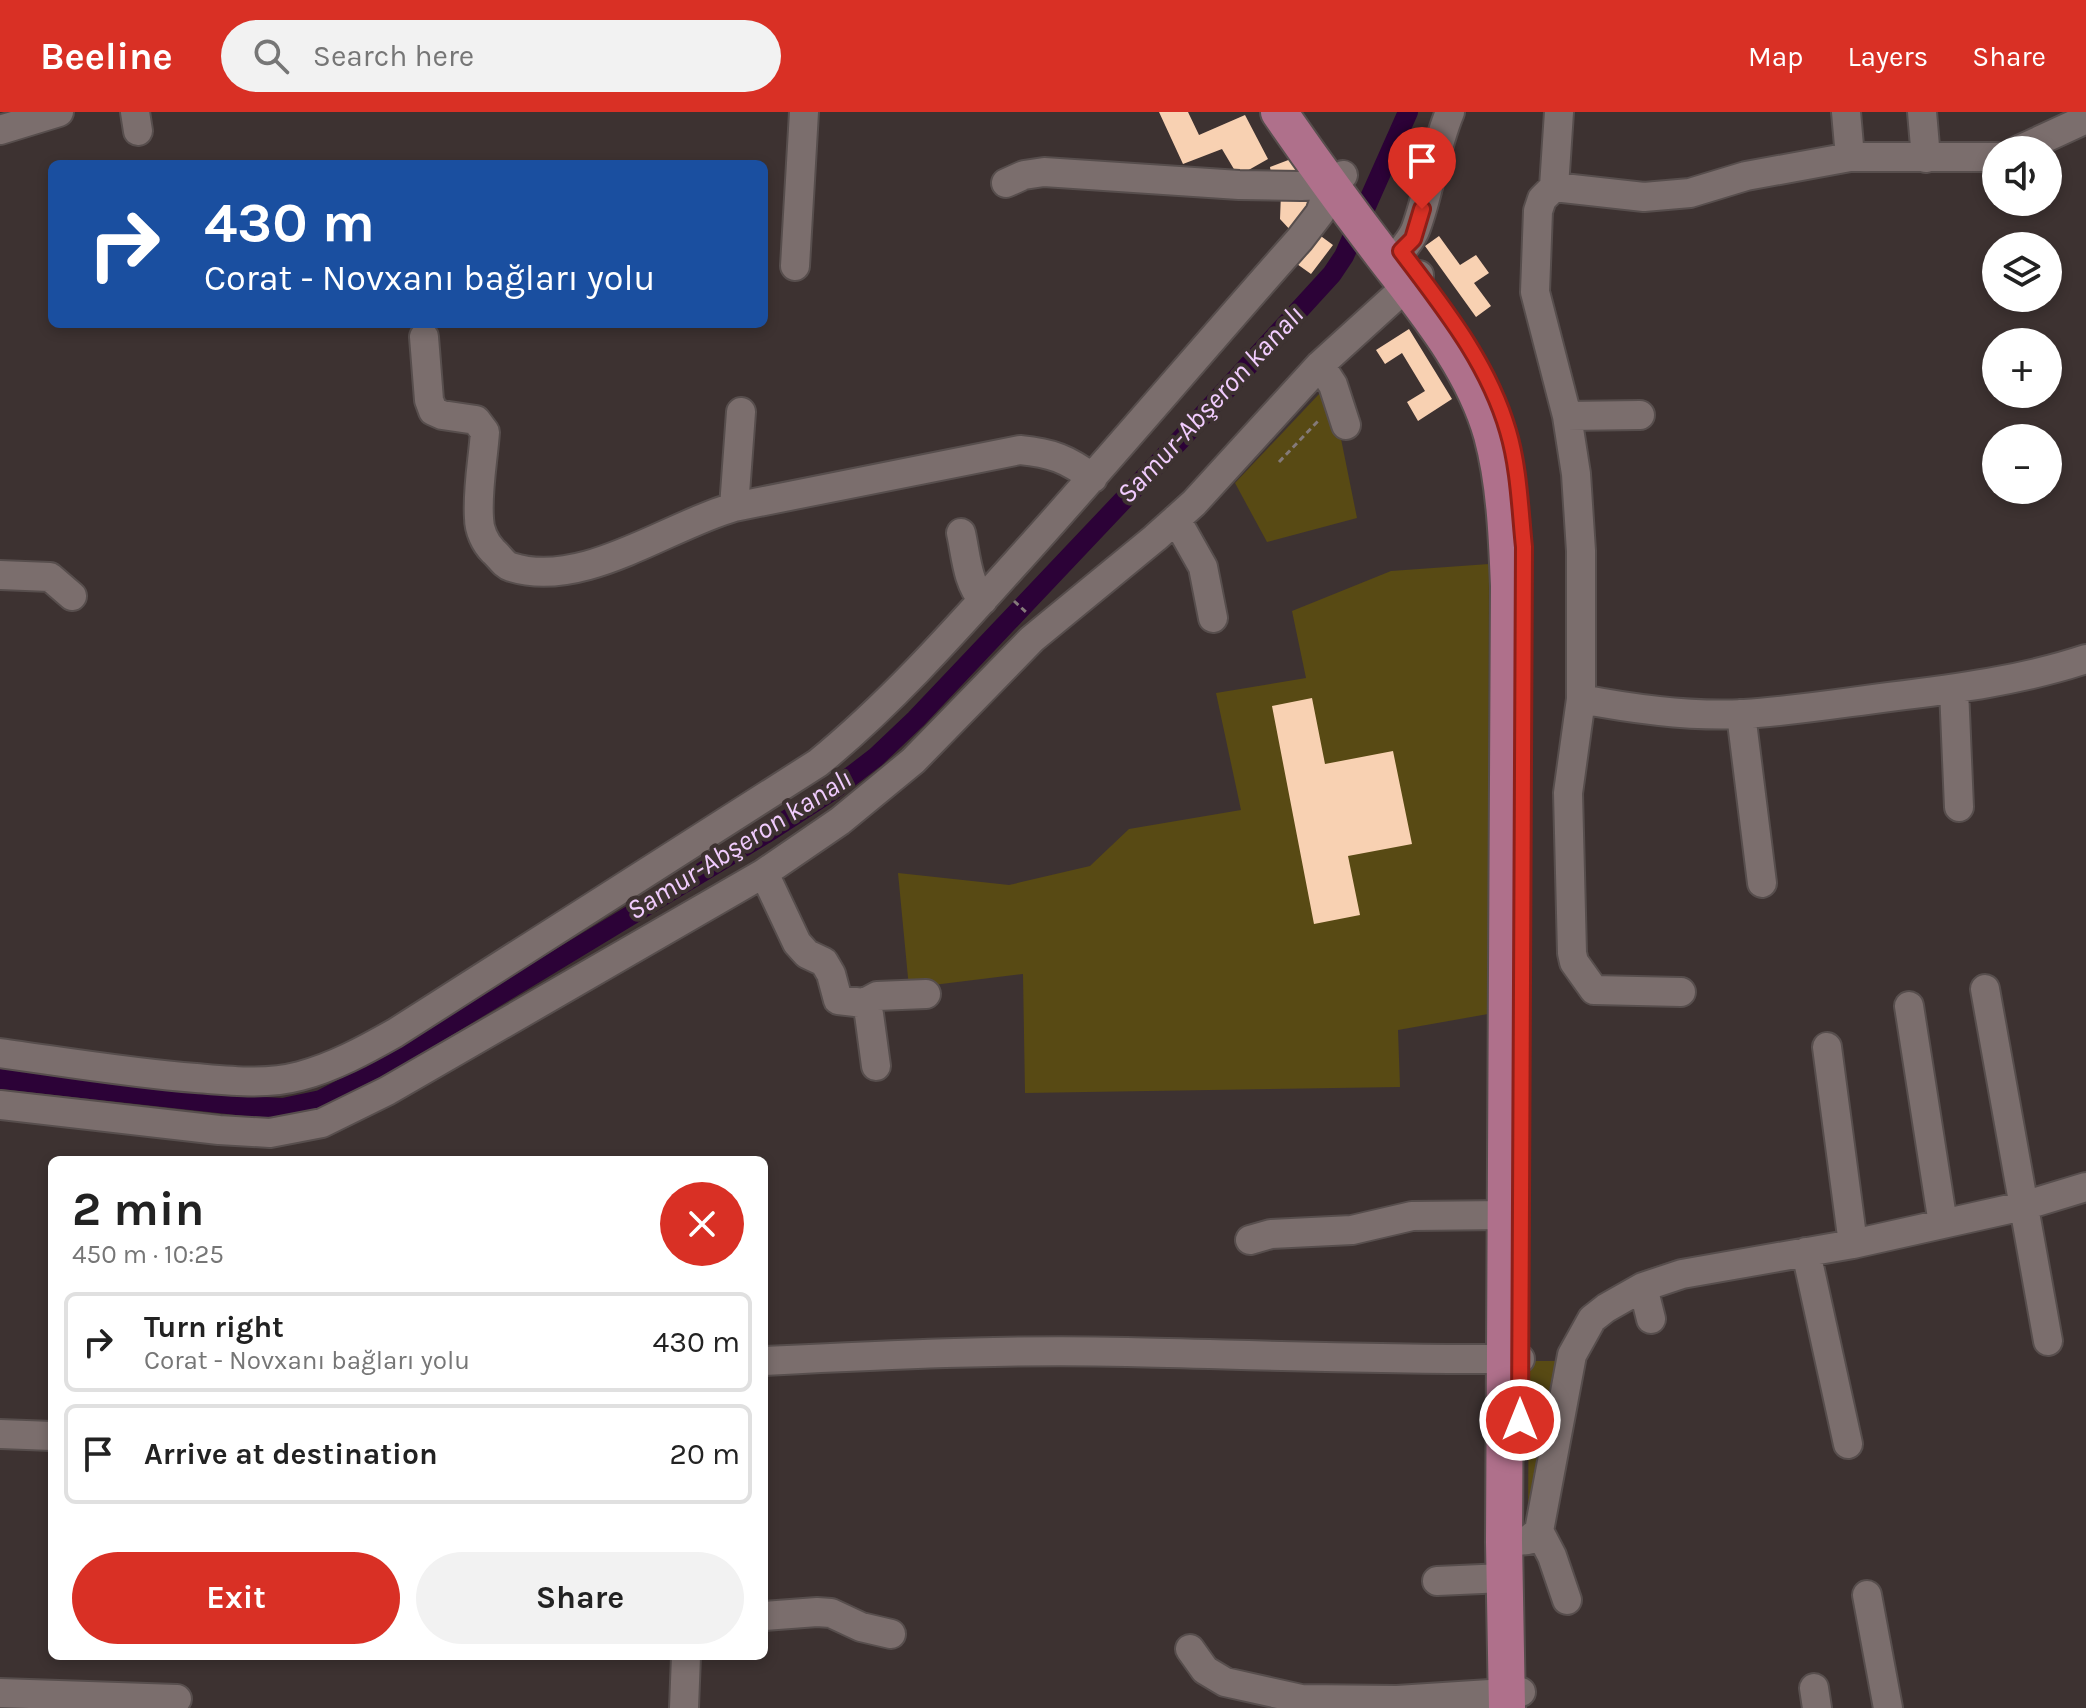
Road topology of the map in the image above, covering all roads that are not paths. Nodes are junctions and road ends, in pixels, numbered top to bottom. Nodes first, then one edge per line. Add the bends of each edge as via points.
1 (59, 112) edge
2 (804, 112) edge
3 (1279, 112) edge
4 (1298, 112) edge
5 (1450, 112) edge
6 (1559, 112) edge
7 (1846, 112) edge
8 (1922, 112) edge
9 (2086, 119) edge
10 (0, 130) edge
11 (2049, 136) edge
12 (1850, 157) junction
13 (1982, 157) edge
14 (1926, 158) junction
15 (1006, 183) dead end
16 (1339, 183) junction
17 (1554, 187) junction
18 (1399, 263) junction
19 (795, 266) dead end
20 (424, 337) dead end
21 (1320, 365) junction
22 (741, 412) dead end
23 (1342, 412) road end
24 (1640, 415) dead end
25 (1567, 416) junction
26 (1093, 478) junction
27 (734, 507) junction
28 (1176, 519) junction
29 (961, 533) dead end
30 (0, 575) edge
31 (72, 596) dead end
32 (995, 598) junction
33 (1213, 618) dead end
34 (2086, 659) edge
35 (1954, 689) junction
36 (1581, 699) junction
37 (1741, 714) junction
38 (1959, 807) dead end
39 (764, 873) junction
40 (1762, 883) dead end
41 (1985, 989) dead end
42 (1681, 992) dead end
43 (926, 994) dead end
44 (864, 1003) junction
45 (1909, 1006) dead end
46 (1827, 1047) dead end
47 (0, 1053) edge
48 (876, 1066) dead end
49 (0, 1105) edge
50 (2086, 1187) edge
51 (2023, 1206) junction
52 (1505, 1215) junction
53 (1943, 1224) junction
54 (1250, 1240) dead end
55 (1853, 1244) junction
56 (1806, 1252) junction
57 (1643, 1287) junction
58 (1651, 1319) dead end
59 (2048, 1341) dead end
60 (1512, 1359) junction
61 (768, 1361) edge
62 (0, 1434) edge
63 (48, 1436) edge
64 (1848, 1444) dead end
65 (1521, 1538) junction
66 (1504, 1578) junction
67 (1437, 1581) dead end
68 (1867, 1595) dead end
69 (1567, 1600) dead end
70 (768, 1616) edge
71 (891, 1634) dead end
72 (1190, 1649) dead end
73 (686, 1660) edge
74 (0, 1693) edge
75 (177, 1699) dead end
76 (1514, 1700) edge
77 (684, 1708) edge
78 (1888, 1708) edge

1 - 10 street
2 - 19 street
3 - 16 main road
4 - 16 main road
5 - 18 street via 1418,225
6 - 17 street
7 - 12 street
8 - 14 street
9 - 11 street
12 - 14 street
12 - 17 street via 1746,176 1690,193 1644,197
13 - 14 street
15 - 16 street via 1044,172 1239,185
16 - 18 main road
16 - 26 street via 1300,239
17 - 25 street via 1538,211 1535,292
18 - 21 street
18 - 52 main road via 1480,400 1503,503 1509,586
18 - 60 main road via 1472,350 1497,398 1515,462 1524,547
20 - 27 street via 433,411 476,420 485,432 478,520 486,544 508,567 561,571 608,558
21 - 23 street
21 - 28 street
22 - 27 street
24 - 25 street
25 - 36 street via 1581,551
26 - 27 street via 1071,461 1020,450
26 - 32 street
28 - 33 street via 1203,567
28 - 39 street via 1032,639 913,761 840,821
29 - 32 street via 975,591
30 - 31 street via 50,577
32 - 47 street via 818,763 363,1052 268,1082 168,1076
34 - 35 street
35 - 37 street
35 - 38 street
36 - 37 street
36 - 42 street via 1568,793 1574,962 1594,990
37 - 40 street
39 - 44 street via 797,943 824,962 831,974 838,1000
39 - 49 street via 387,1091 322,1123 248,1133
41 - 51 street
43 - 44 street via 877,996
44 - 48 street
45 - 53 street
46 - 55 street
50 - 51 street
51 - 53 street
51 - 59 street
52 - 54 street via 1412,1216 1352,1230
52 - 60 main road
53 - 55 street
55 - 56 street
56 - 57 street via 1682,1274
56 - 64 street
57 - 58 street
57 - 65 street via 1592,1319 1572,1355
60 - 61 street via 1086,1352
60 - 65 main road
62 - 63 street
65 - 66 main road
65 - 69 street via 1552,1556
65 - 76 main road
66 - 67 street
66 - 76 main road
68 - 78 street
70 - 71 street via 831,1613
72 - 76 street via 1205,1670 1225,1682 1301,1699
73 - 77 street
74 - 75 street

